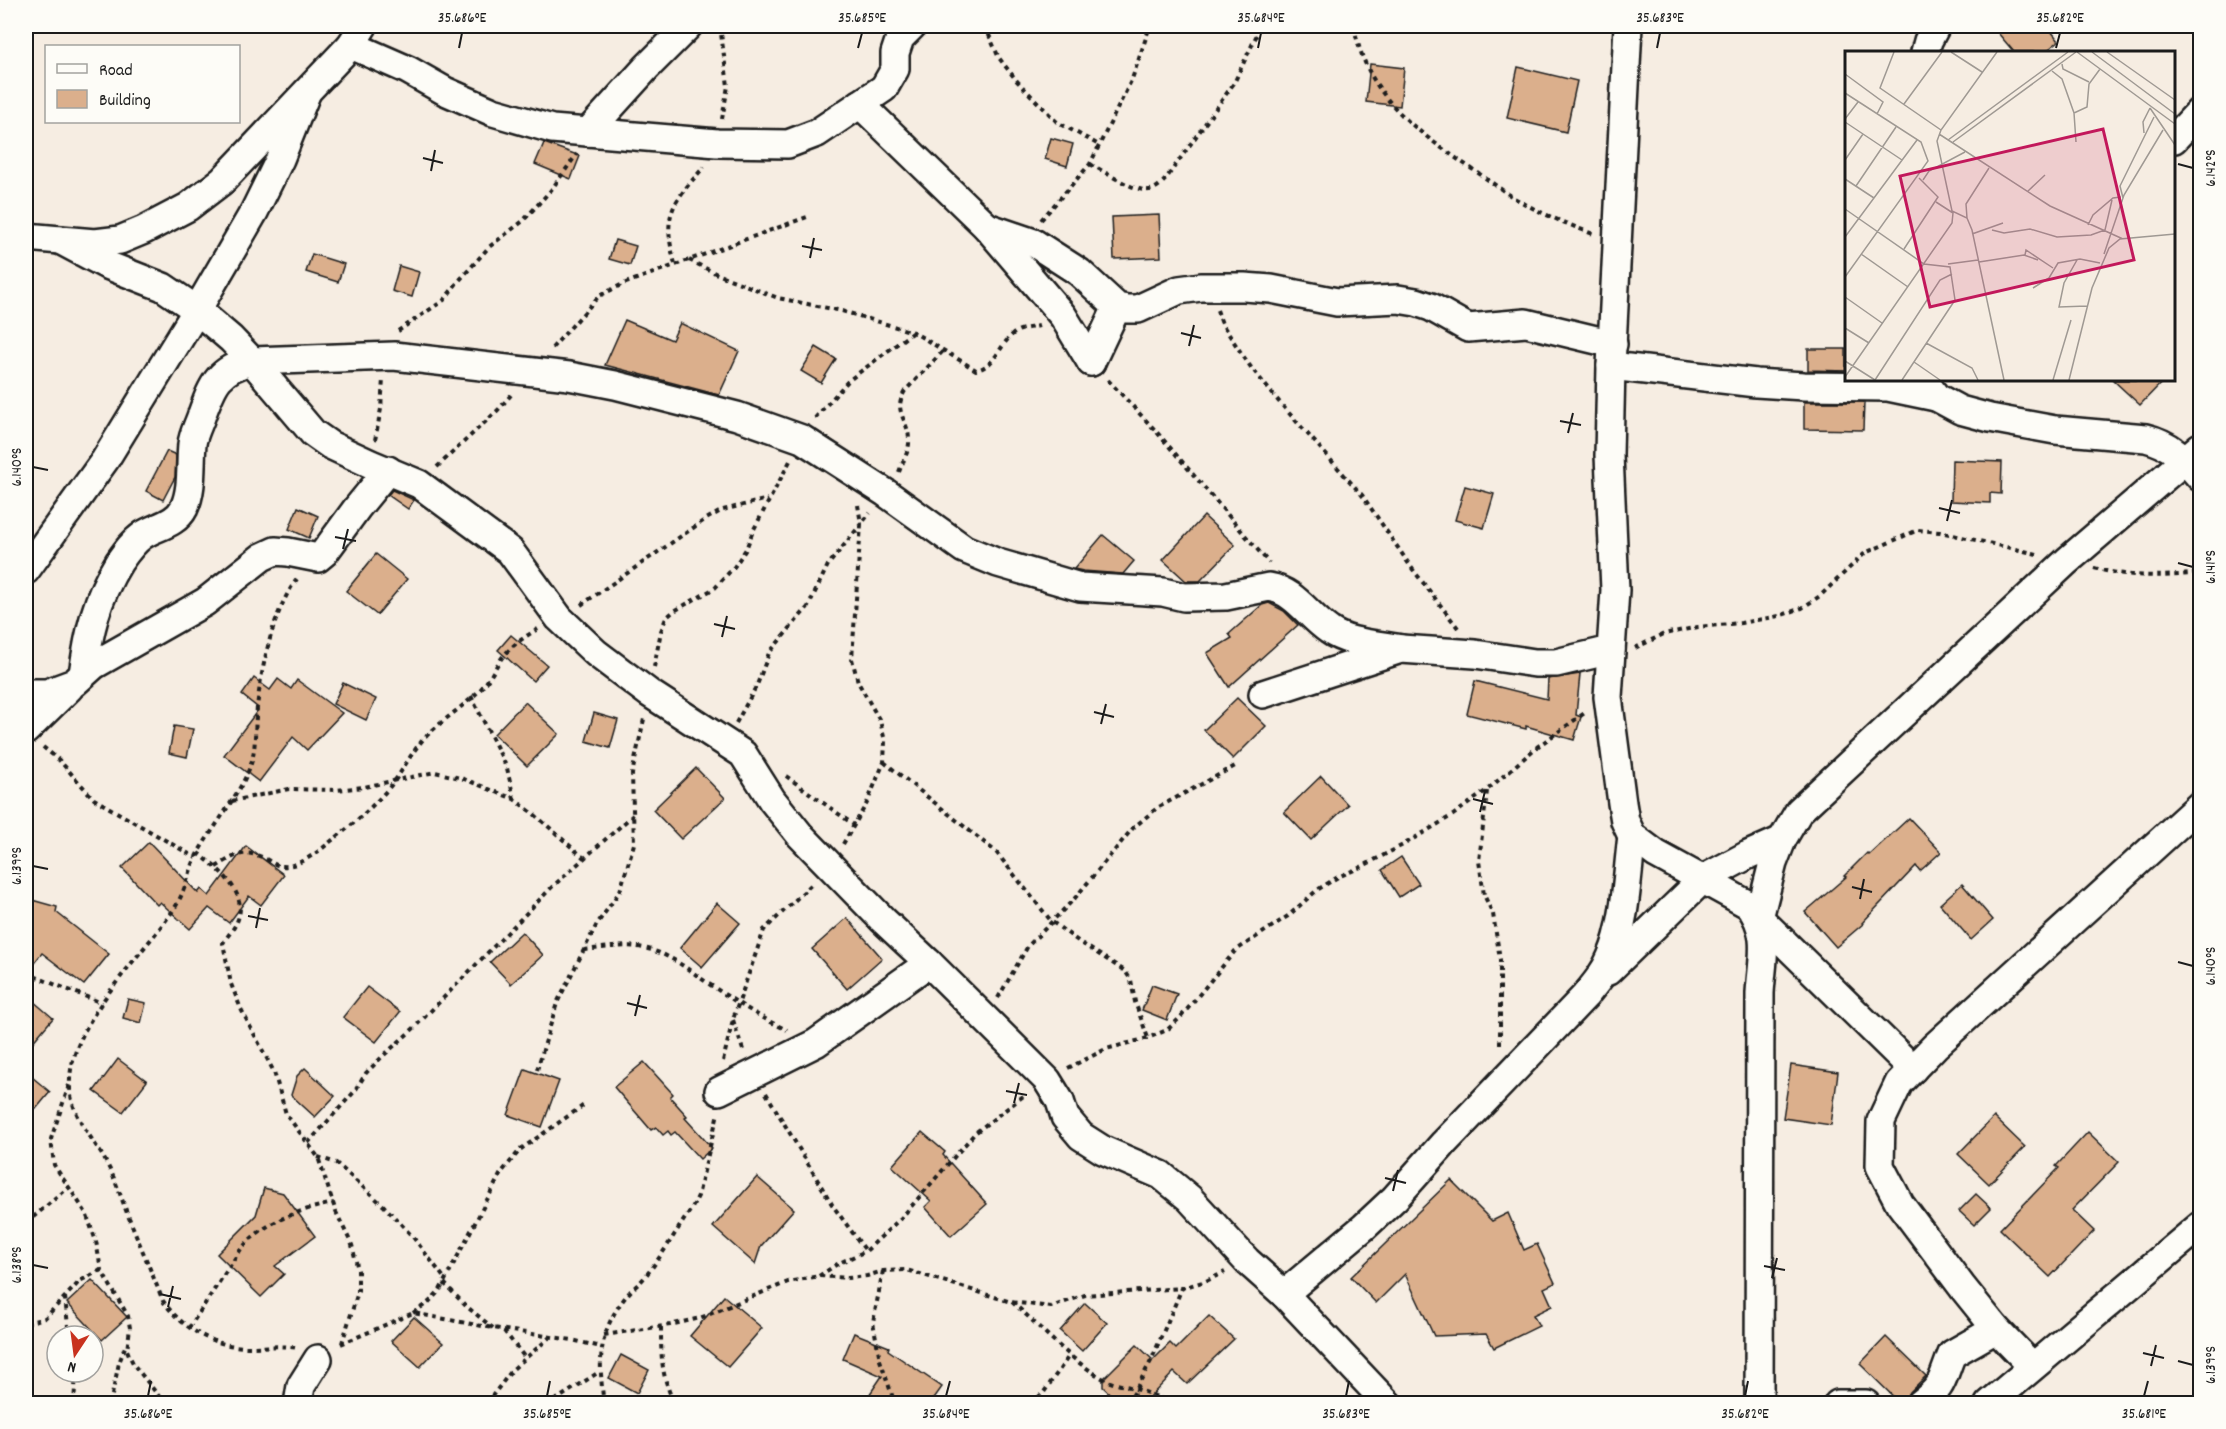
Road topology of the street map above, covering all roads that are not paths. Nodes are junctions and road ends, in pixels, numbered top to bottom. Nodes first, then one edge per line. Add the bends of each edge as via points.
1 (688, 26) edge
2 (912, 26) edge
3 (1628, 26) edge
4 (1936, 26) edge
5 (357, 35) edge
6 (1925, 51) edge
7 (306, 93) junction
8 (860, 104) junction
9 (2200, 111) edge
10 (588, 132) junction
11 (2175, 138) edge
12 (987, 227) junction
13 (26, 237) edge
14 (60, 240) junction
15 (1117, 307) junction
16 (197, 310) junction
17 (1612, 355) junction
18 (252, 361) junction
19 (1930, 388) edge
20 (2196, 462) edge
21 (380, 467) junction
22 (26, 570) edge
23 (1401, 649) junction
24 (1611, 650) junction
25 (79, 679) junction
26 (26, 693) edge
27 (1263, 694) dead end
28 (32, 737) edge
29 (2200, 805) edge
30 (1632, 836) junction
31 (1782, 840) junction
32 (1703, 879) junction
33 (1759, 918) junction
34 (929, 963) junction
35 (1600, 978) junction
36 (1913, 1069) junction
37 (719, 1091) road end
38 (2200, 1226) edge
39 (1284, 1294) junction
40 (1995, 1329) junction
41 (322, 1356) road end
42 (2032, 1366) junction
43 (298, 1404) edge
44 (1388, 1404) edge
45 (1759, 1404) edge
46 (1838, 1404) edge
47 (1866, 1404) edge
48 (1920, 1404) edge
49 (1989, 1404) edge

1 - 10 street
2 - 8 street via 900,38 891,79
3 - 17 street
4 - 6 street
5 - 7 street
5 - 10 street via 408,70 492,112 552,129
7 - 14 street via 222,181 188,207 120,240
7 - 16 street via 254,212
8 - 10 street via 817,133 788,144 719,143
8 - 12 street
9 - 11 street
12 - 15 street via 1025,239 1079,272
12 - 15 street via 1063,316 1091,362
13 - 14 street
14 - 16 street via 163,288
15 - 17 street via 1138,309 1179,290 1215,286 1271,289 1337,302 1407,300 1431,307 1468,328 1526,323
16 - 18 street
16 - 22 street via 105,460
17 - 19 street via 1756,383
17 - 24 street via 1609,455 1615,590
18 - 21 street via 313,433 330,445
18 - 23 street via 384,356 479,364 569,376 681,401 802,439 964,549 998,563 1080,587 1203,598 1269,587 1282,590 1340,636
18 - 25 street via 235,365 212,388 192,441 185,506 177,518 142,535 110,577 94,614
19 - 20 street via 1960,410 2055,430 2146,438
20 - 31 street via 2067,561 1799,811
21 - 25 street via 357,507 318,558 275,551 261,557 205,602 94,664
21 - 34 street via 420,484 510,551 559,618 596,653 743,754 800,835
23 - 24 street via 1535,663 1556,663
23 - 27 street
24 - 30 street via 1608,697 1625,821
25 - 26 street via 47,693
25 - 28 street
29 - 36 street
30 - 32 street via 1656,855
30 - 35 street via 1618,937
31 - 32 street
31 - 33 street
32 - 33 street via 1749,905
32 - 35 street
33 - 36 street
33 - 45 street via 1764,936 1760,1005
34 - 37 street via 816,1042
34 - 39 street via 1047,1080 1065,1117 1081,1136 1161,1175
35 - 39 street via 1395,1198
36 - 40 street via 1899,1083 1881,1121 1880,1166 1900,1204
38 - 42 street
39 - 44 street
40 - 42 street
40 - 48 street via 1952,1354 1942,1383
41 - 43 street via 301,1386
42 - 49 street
46 - 47 street

